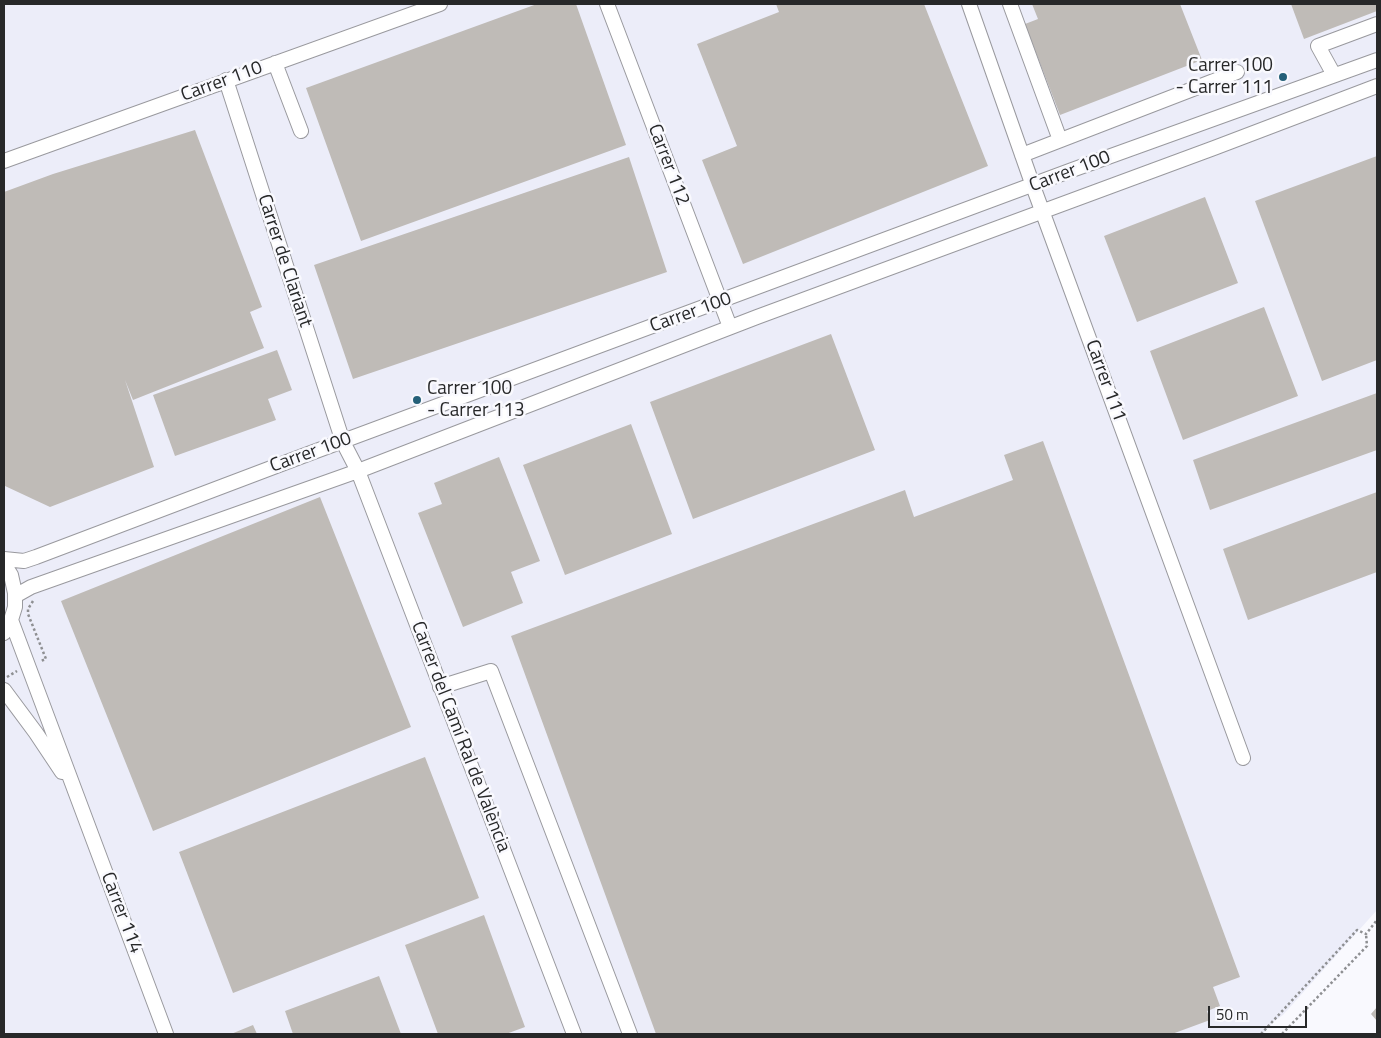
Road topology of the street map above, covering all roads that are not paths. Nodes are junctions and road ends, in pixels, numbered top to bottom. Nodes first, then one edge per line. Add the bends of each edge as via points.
1 (440, 4) edge
2 (607, 4) edge
3 (969, 4) edge
4 (1010, 4) edge
5 (1377, 24) edge
6 (1377, 60) edge
7 (275, 63) junction
8 (1237, 72) dead end
9 (1334, 75) junction
10 (226, 80) junction
11 (1377, 86) edge
12 (301, 131) dead end
13 (1060, 140) junction
14 (1022, 155) junction
15 (4, 161) edge
16 (1033, 186) junction
17 (1042, 211) junction
18 (720, 302) junction
19 (730, 327) junction
20 (343, 442) junction
21 (358, 471) junction
22 (4, 559) edge
23 (4, 564) edge
24 (15, 596) junction
25 (10, 626) edge
26 (440, 687) junction
27 (4, 690) edge
28 (1243, 758) dead end
29 (75, 791) junction
30 (166, 1034) edge
31 (574, 1034) edge
32 (630, 1034) edge

1 - 7 street, Carrer 110
2 - 18 street, Carrer 112
3 - 14 street, Carrer 111
4 - 13 street
5 - 9 street via 1318,46
6 - 9 street, Carrer 100
7 - 10 street, Carrer 110
7 - 12 street
8 - 13 street
9 - 16 street, Carrer 100
10 - 15 street, Carrer 110
10 - 20 street, Carrer de Clariant
11 - 17 street, Carrer 100
13 - 14 street
14 - 16 street, Carrer 111
16 - 17 street, Carrer 111
16 - 18 street, Carrer 100
17 - 19 street, Carrer 100
17 - 28 street, Carrer 111
18 - 19 street, Carrer 112
18 - 20 street, Carrer 100
19 - 21 street, Carrer 100
20 - 21 street, Carrer del Camí Ral de València
20 - 22 street, Carrer 100 via 36,557 24,561
21 - 24 street, Carrer 100 via 31,587
21 - 26 street, Carrer del Camí Ral de València
23 - 24 street via 11,575
24 - 25 street
25 - 29 street, Carrer 114
26 - 31 street, Carrer del Camí Ral de València
26 - 32 street via 491,672
27 - 29 street, Carrer 114
29 - 30 street, Carrer 114

